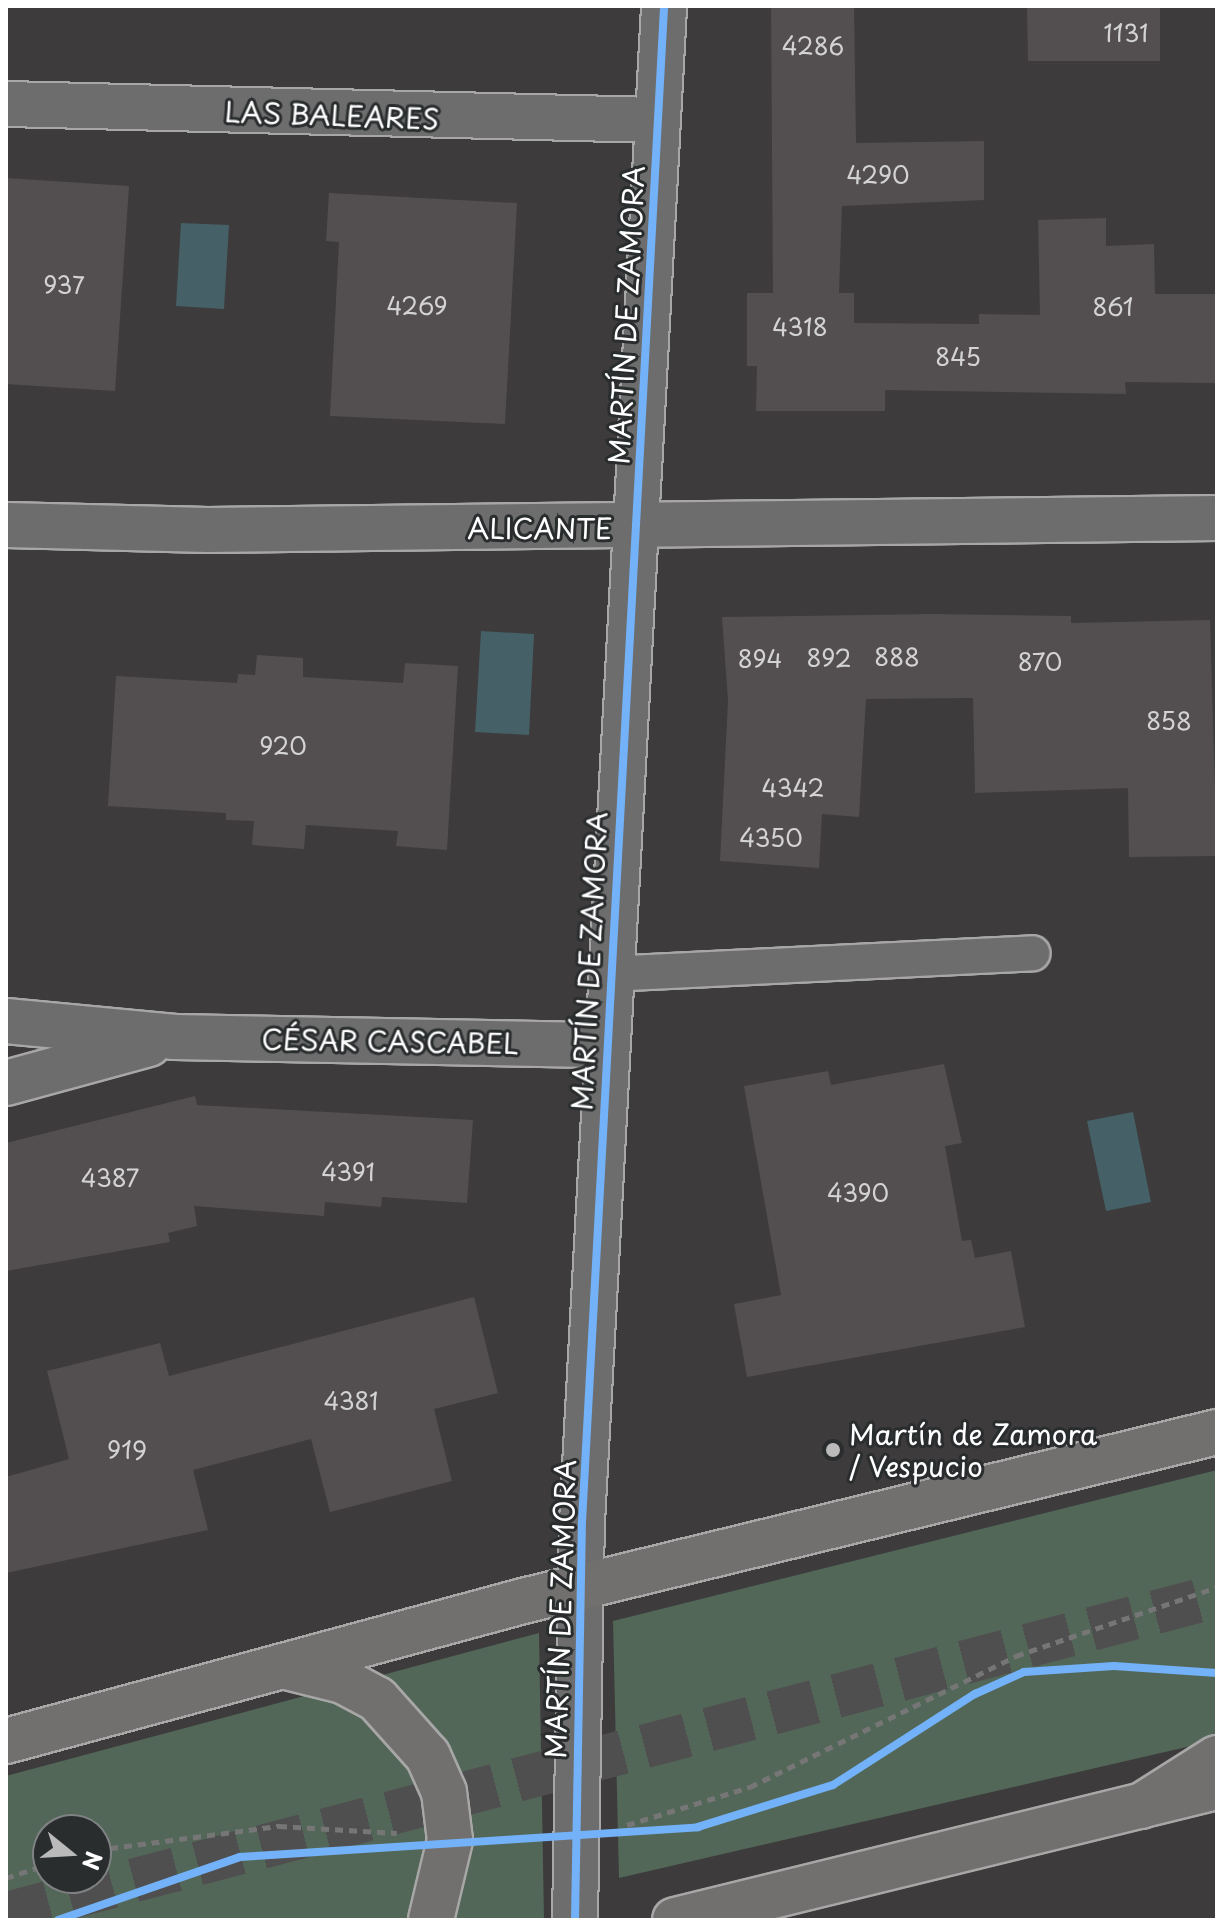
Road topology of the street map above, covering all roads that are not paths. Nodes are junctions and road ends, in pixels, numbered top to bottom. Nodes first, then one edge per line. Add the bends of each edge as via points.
1 (664, 6) edge
2 (6, 104) edge
3 (658, 120) junction
4 (1217, 518) edge
5 (6, 525) edge
6 (637, 527) junction
7 (1032, 953) dead end
8 (610, 974) junction
9 (6, 1021) edge
10 (175, 1037) junction
11 (605, 1045) junction
12 (6, 1083) edge
13 (1217, 1432) edge
14 (581, 1588) junction
15 (287, 1668) junction
16 (6, 1741) edge
17 (1217, 1758) edge
18 (1217, 1787) edge
19 (1141, 1806) junction
20 (431, 1920) edge
21 (575, 1920) edge
22 (675, 1920) edge

1 - 3 street, MARTÍN DE ZAMORA
2 - 3 street, LAS BALEARES
3 - 6 street, MARTÍN DE ZAMORA
4 - 6 street, ALICANTE
5 - 6 street, ALICANTE
6 - 8 street, MARTÍN DE ZAMORA
7 - 8 lane
8 - 11 street, MARTÍN DE ZAMORA
9 - 10 street, CÉSAR CASCABEL
10 - 11 street, CÉSAR CASCABEL
10 - 12 street, CÉSAR CASCABEL
11 - 14 street, MARTÍN DE ZAMORA
13 - 14 main road
14 - 15 main road
14 - 21 street, MARTÍN DE ZAMORA
15 - 16 main road
15 - 20 main road via 343,1681 406,1725 444,1792 450,1840
17 - 19 main road
18 - 19 main road
19 - 22 main road

